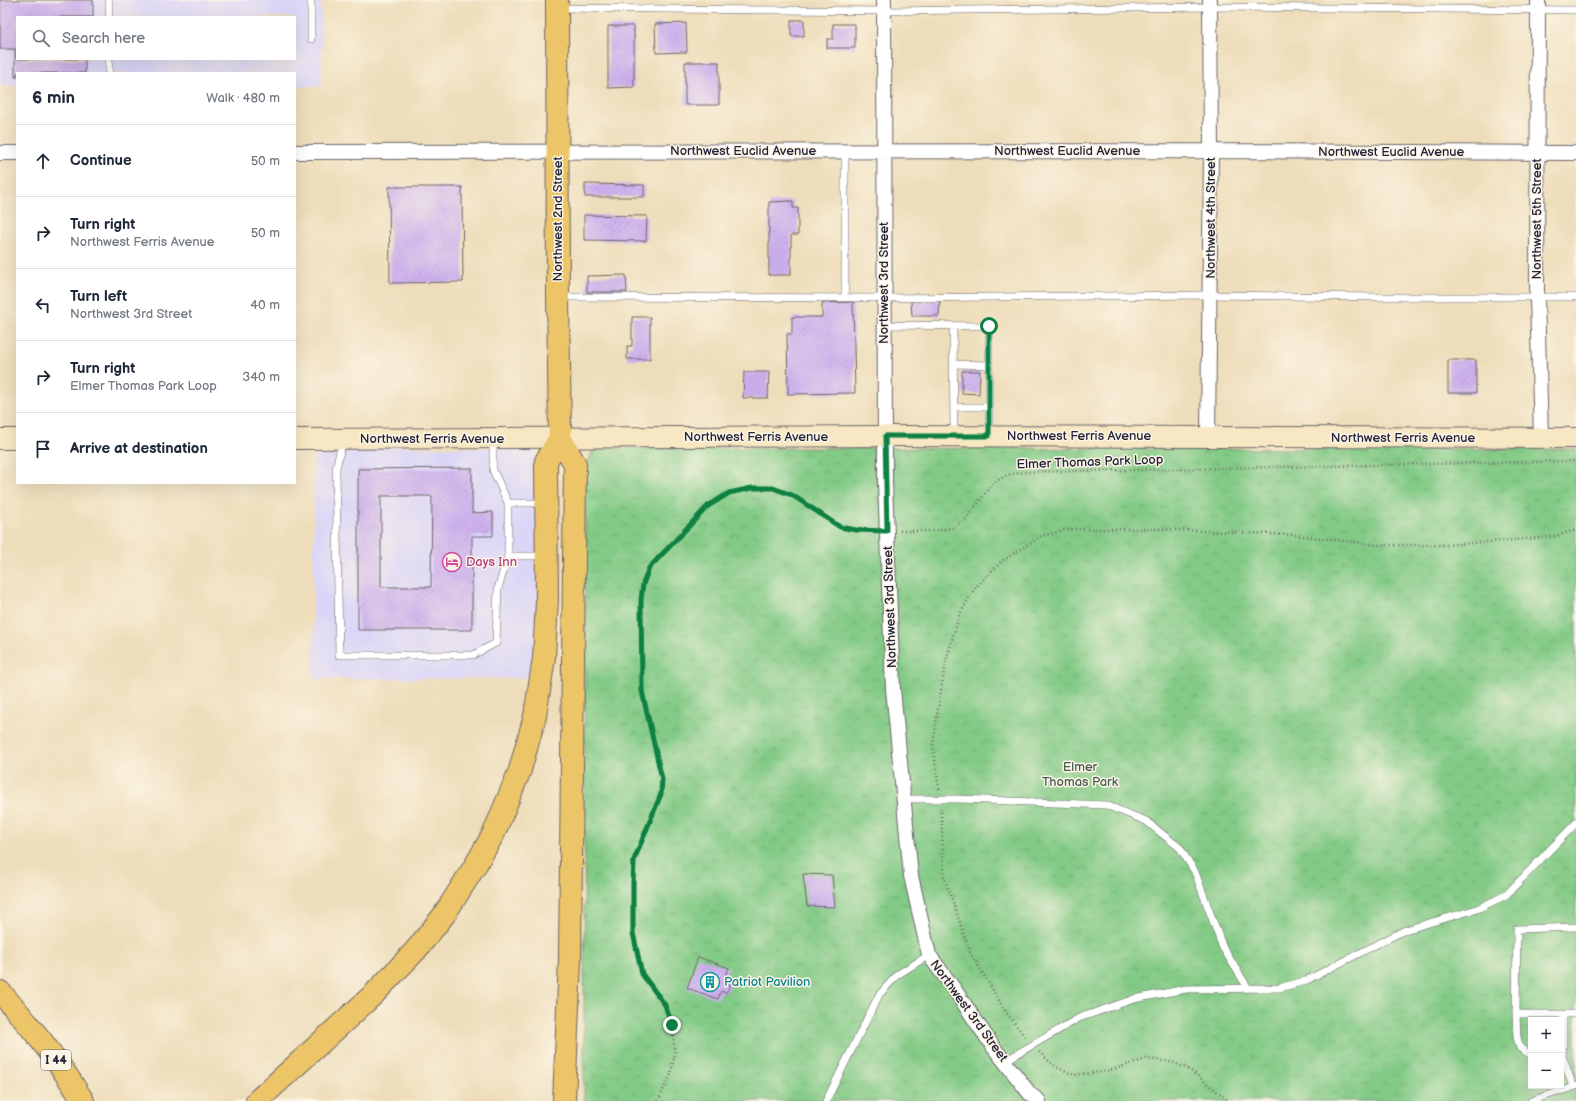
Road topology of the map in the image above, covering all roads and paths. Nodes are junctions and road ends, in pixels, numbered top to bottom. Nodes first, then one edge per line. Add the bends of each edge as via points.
1 (109, 0) edge
2 (311, 0) edge
3 (557, 4) edge
4 (1210, 4) edge
5 (884, 5) edge
6 (1538, 5) edge
7 (1576, 10) edge
8 (109, 16) edge
9 (311, 39) dead end
10 (109, 60) edge
11 (109, 72) edge
12 (558, 151) junction
13 (845, 151) junction
14 (885, 151) junction
15 (1211, 151) junction
16 (296, 152) edge
17 (0, 153) edge
18 (16, 153) edge
19 (1537, 153) junction
20 (1576, 153) edge
21 (1210, 295) junction
22 (558, 297) junction
23 (1537, 297) junction
24 (1576, 297) edge
25 (845, 298) junction
26 (884, 298) junction
27 (884, 325) junction
28 (953, 326) junction
29 (954, 364) junction
30 (989, 365) junction
31 (954, 407) junction
32 (989, 407) junction
33 (885, 436) junction
34 (954, 436) junction
35 (989, 436) junction
36 (1208, 436) junction
37 (343, 438) junction
38 (560, 438) junction
39 (1540, 438) junction
40 (1576, 438) edge
41 (0, 439) edge
42 (16, 439) edge
43 (296, 439) edge
44 (493, 439) junction
45 (1576, 461) edge
46 (508, 503) junction
47 (546, 503) junction
48 (1576, 530) edge
49 (887, 531) junction
50 (508, 556) junction
51 (546, 556) junction
52 (940, 798) junction
53 (904, 799) junction
54 (1576, 822) edge
55 (1576, 927) edge
56 (929, 955) junction
57 (1248, 988) junction
58 (0, 992) edge
59 (1516, 1014) junction
60 (1563, 1014) junction
61 (1576, 1014) edge
62 (1031, 1046) junction
63 (1528, 1053) edge
64 (1562, 1053) edge
65 (1005, 1061) junction
66 (1564, 1062) edge
67 (565, 1070) junction
68 (1575, 1086) edge
69 (83, 1101) edge
70 (257, 1101) edge
71 (560, 1101) edge
72 (564, 1101) edge
73 (658, 1101) edge
74 (826, 1101) edge
75 (1039, 1101) edge
76 (1229, 1101) edge
77 (1531, 1101) edge

1 - 8 lane
2 - 9 lane
3 - 5 lane
3 - 12 main road, Northwest 2nd Street
4 - 5 lane
4 - 6 lane
4 - 15 street, Northwest 4th Street
5 - 14 street, Northwest 3rd Street
6 - 7 lane
6 - 19 street, Northwest 5th Street
10 - 11 lane
12 - 13 street, Northwest Euclid Avenue
12 - 16 street, Northwest Euclid Avenue
12 - 22 main road, Northwest 2nd Street
13 - 14 street, Northwest Euclid Avenue
13 - 25 lane
14 - 15 street, Northwest Euclid Avenue
14 - 26 street, Northwest 3rd Street
15 - 19 street, Northwest Euclid Avenue
15 - 21 street, Northwest 4th Street
17 - 18 street
19 - 20 street, Northwest Euclid Avenue
19 - 23 street, Northwest 5th Street
21 - 23 lane
21 - 26 lane
21 - 36 street, Northwest 4th Street
22 - 25 lane
22 - 38 main road, Northwest 2nd Street
23 - 24 lane
23 - 39 street, Northwest 5th Street
25 - 26 lane
26 - 27 street, Northwest 3rd Street
27 - 28 lane
27 - 33 street, Northwest 3rd Street
28 - 29 lane
28 - 30 lane via 989,326
29 - 30 lane
29 - 31 lane
30 - 32 lane
31 - 32 lane
31 - 34 lane
32 - 35 lane
33 - 34 street, Northwest Ferris Avenue
33 - 38 street, Northwest Ferris Avenue
33 - 49 street, Northwest 3rd Street
34 - 35 street, Northwest Ferris Avenue
35 - 36 street, Northwest Ferris Avenue
36 - 39 street, Northwest Ferris Avenue
37 - 43 street, Northwest Ferris Avenue
37 - 44 street, Northwest Ferris Avenue
37 - 50 lane via 336,468 340,656 473,656 496,643 498,589
38 - 44 street, Northwest Ferris Avenue
38 - 47 main road via 546,461
38 - 67 main road via 575,464 570,960
39 - 40 street, Northwest Ferris Avenue
41 - 42 street
44 - 46 lane via 493,470
45 - 49 path, Elmer Thomas Park Loop via 1026,472 1007,475 993,483 966,519 952,528 934,531
46 - 47 lane
46 - 50 lane
47 - 51 main road
48 - 52 path via 1552,538 1446,545 1378,545 1296,535 1160,529 1070,529 1041,536 1002,560 974,589 959,616 946,661 933,746
49 - 53 street, Northwest 3rd Street via 893,689
49 - 73 path, Elmer Thomas Park Loop via 840,527 792,495 773,488 752,488 729,493 708,506 649,568 641,600 642,691 662,779 661,794 634,860 633,933 642,974 665,1005 672,1025 675,1051 671,1074
50 - 51 lane
51 - 70 main road via 544,658 535,716 520,770 494,833 444,914 416,950 374,994
52 - 53 lane
52 - 57 lane via 1106,805 1146,821 1180,848 1194,872 1223,948
52 - 62 path via 944,876 970,952 1006,1012
53 - 56 street, Northwest 3rd Street via 911,876
54 - 57 lane via 1506,895 1477,909 1405,930 1305,981 1279,988
55 - 59 lane via 1516,929
56 - 65 street, Northwest 3rd Street
56 - 74 lane via 897,974 879,995
57 - 62 lane via 1186,989 1134,999 1079,1018
58 - 69 main road, I 44 via 50,1051
59 - 60 lane
59 - 63 lane via 1516,1036 1520,1048
60 - 61 lane
60 - 64 lane
62 - 65 lane
62 - 76 path via 1056,1067 1074,1075 1108,1072 1146,1059 1172,1062 1190,1070
65 - 75 street, Northwest 3rd Street via 1030,1094
66 - 68 lane
67 - 71 main road
67 - 72 main road
68 - 77 lane

